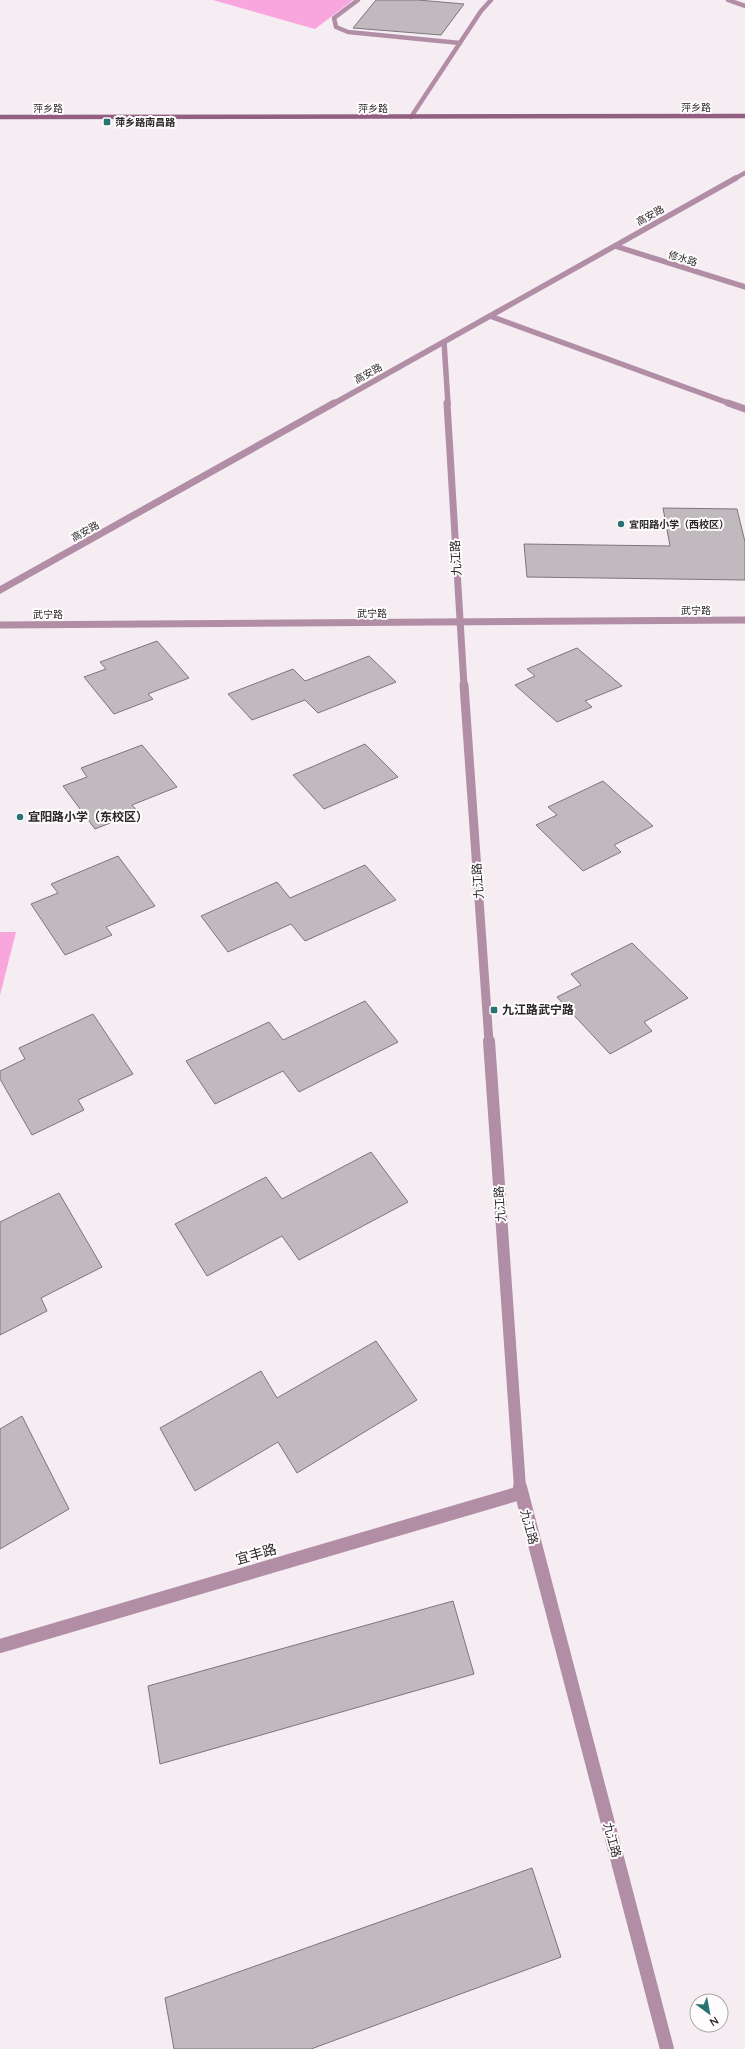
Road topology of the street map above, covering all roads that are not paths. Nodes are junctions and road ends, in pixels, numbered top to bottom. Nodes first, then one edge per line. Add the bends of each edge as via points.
1 (358, 0) edge
2 (491, 0) edge
3 (728, 0) edge
4 (745, 6) edge
5 (460, 43) junction
6 (745, 116) edge
7 (0, 117) edge
8 (411, 117) junction
9 (745, 173) edge
10 (615, 246) junction
11 (745, 287) edge
12 (490, 316) junction
13 (444, 342) junction
14 (745, 409) edge
15 (0, 590) edge
16 (745, 620) edge
17 (460, 622) junction
18 (0, 625) edge
19 (520, 1493) junction
20 (0, 1646) edge
21 (667, 2049) edge

1 - 5 street via 334,18 336,27 348,32
2 - 5 street
3 - 4 street
5 - 8 street
6 - 8 main road, 萍乡路
7 - 8 main road, 萍乡路
9 - 10 street, 高安路
10 - 11 street, 修水路
10 - 12 street, 高安路
12 - 13 street, 高安路
12 - 14 street
13 - 15 street, 高安路
13 - 17 street, 九江路
16 - 17 street, 武宁路
17 - 18 street, 武宁路
17 - 19 street, 九江路
19 - 20 street, 宜丰路
19 - 21 street, 九江路

